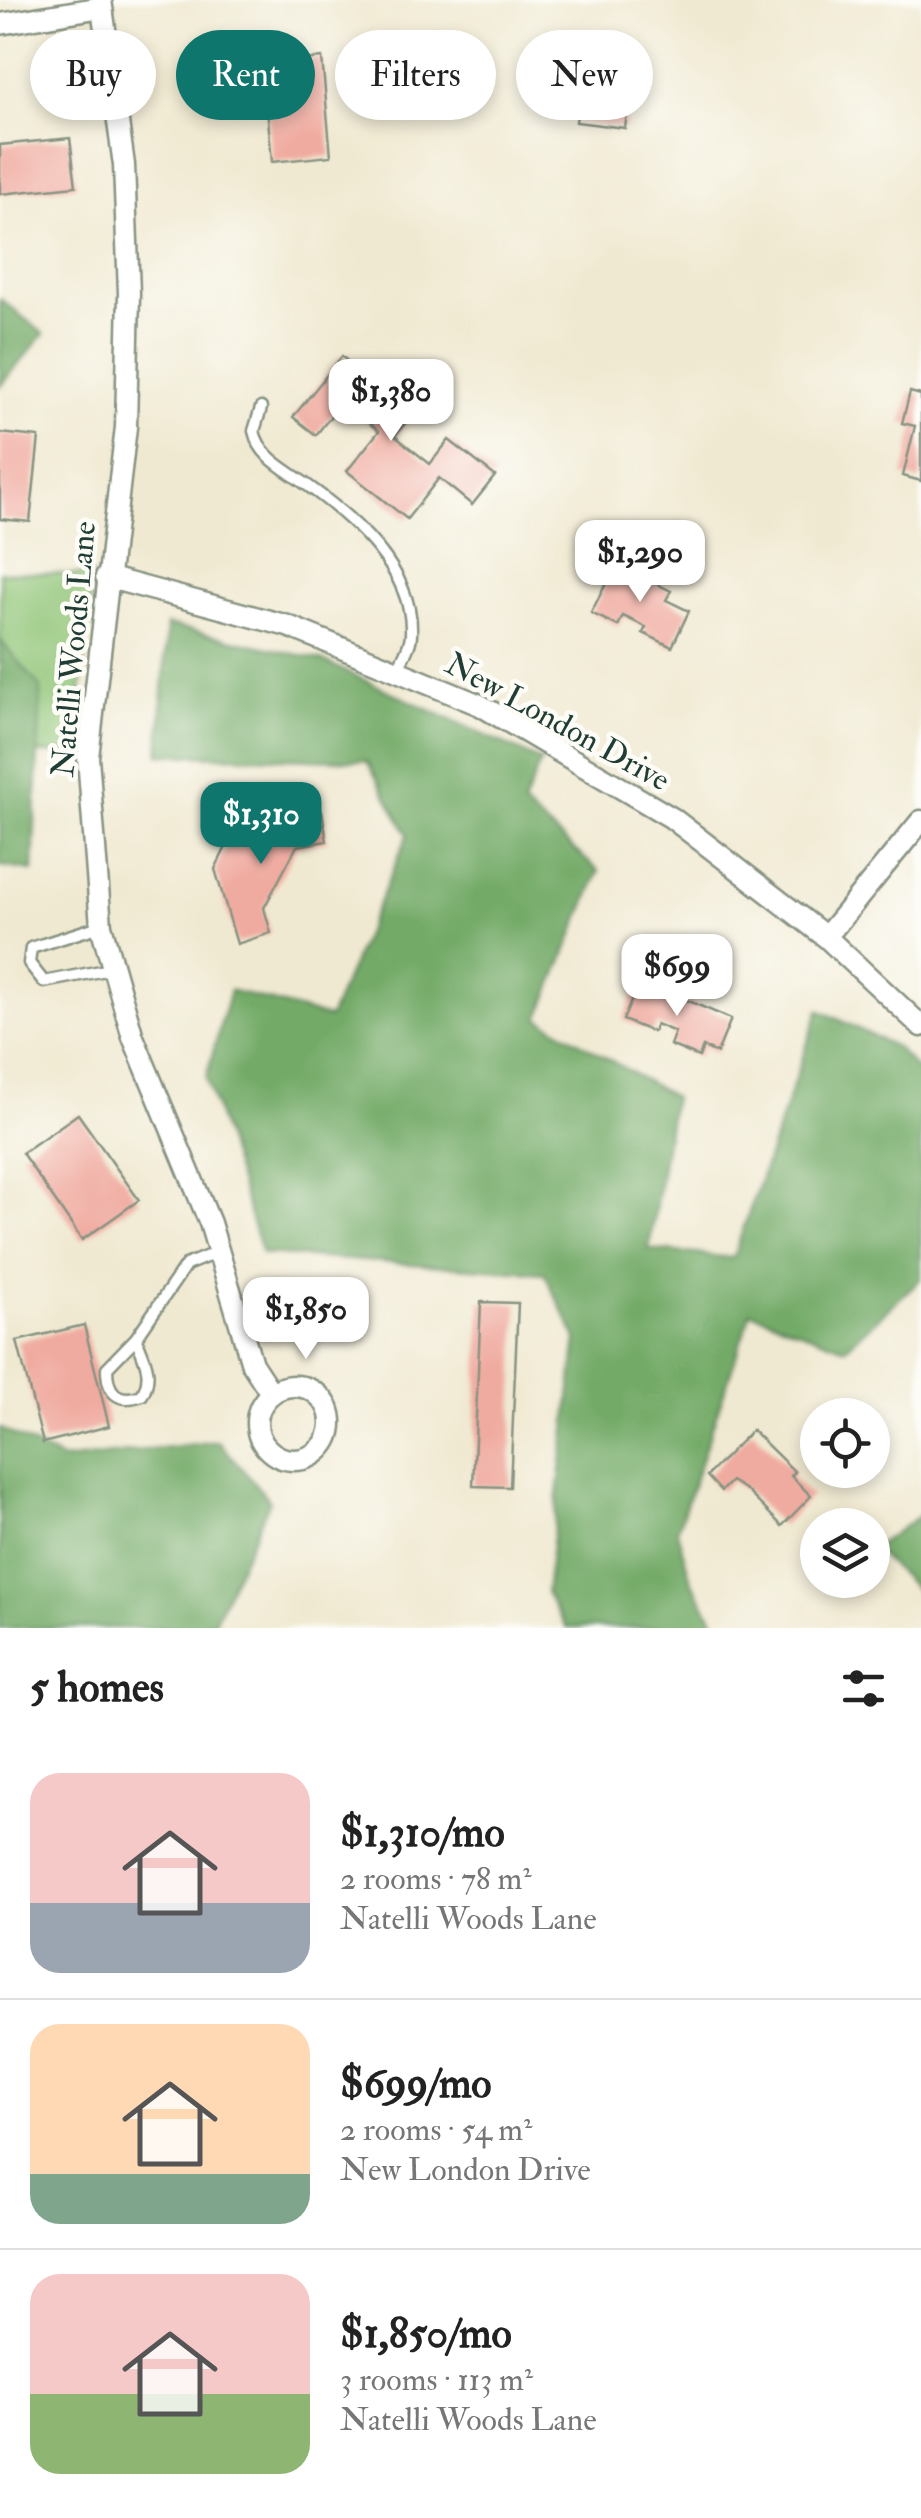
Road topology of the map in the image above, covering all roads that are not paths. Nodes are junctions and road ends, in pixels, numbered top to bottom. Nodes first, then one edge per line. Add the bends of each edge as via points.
1 (102, 3) edge
2 (0, 24) edge
3 (261, 408) dead end
4 (106, 577) junction
5 (397, 671) junction
6 (921, 821) edge
7 (101, 926) junction
8 (826, 936) junction
9 (111, 969) junction
10 (921, 1026) edge
11 (219, 1252) junction
12 (136, 1338) junction
13 (271, 1393) dead end

1 - 2 street
1 - 4 street, Natelli Woods Lane via 124,165 130,293 126,427
3 - 5 lane via 254,430 267,456 368,534 398,585 411,634
4 - 5 street, New London Drive via 288,626
4 - 7 street, Natelli Woods Lane via 88,756
5 - 8 street, New London Drive via 480,705 672,818
6 - 8 street
7 - 9 street, Natelli Woods Lane
7 - 9 lane via 32,948 29,963 44,982
8 - 10 street, New London Drive
9 - 11 street, Natelli Woods Lane
11 - 12 lane via 186,1265
11 - 13 street, Natelli Woods Lane via 252,1364
12 - 12 lane via 107,1368 107,1386 128,1400 148,1384

